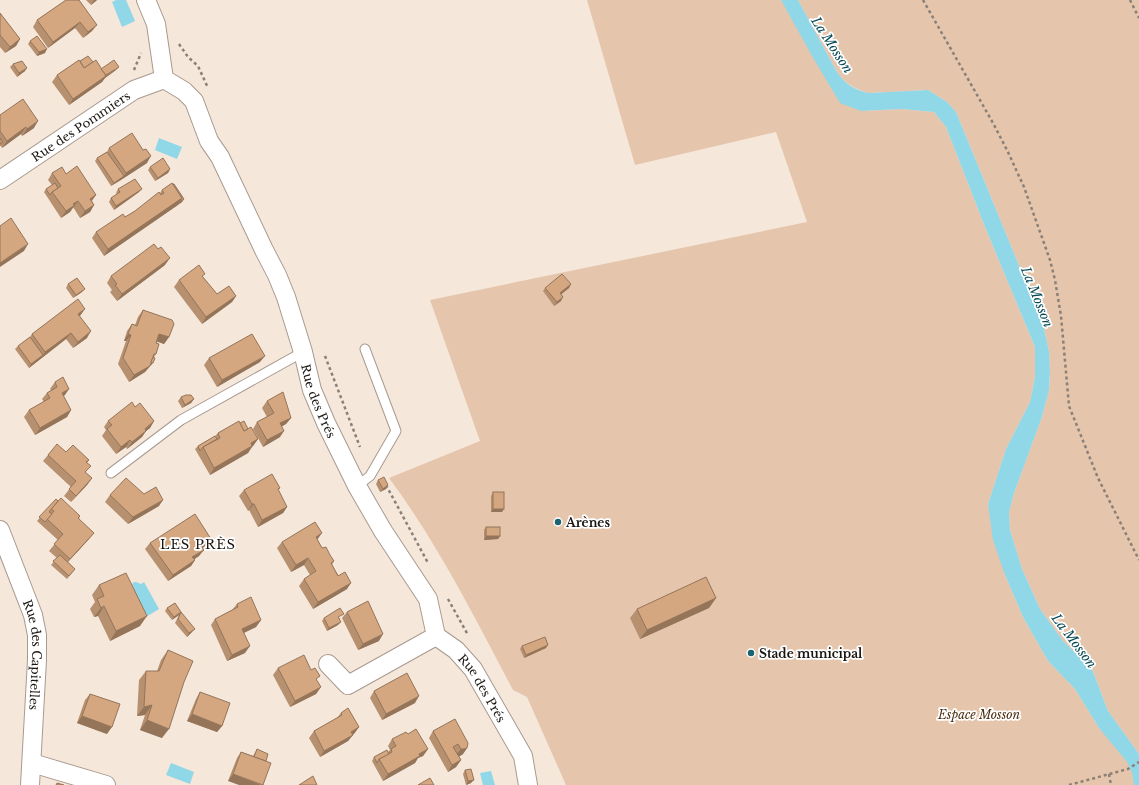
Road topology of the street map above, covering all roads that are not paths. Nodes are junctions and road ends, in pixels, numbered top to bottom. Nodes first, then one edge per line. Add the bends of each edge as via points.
1 (146, 0) edge
2 (164, 79) junction
3 (0, 180) edge
4 (365, 349) dead end
5 (303, 352) junction
6 (111, 473) dead end
7 (357, 486) junction
8 (0, 530) edge
9 (436, 636) junction
10 (328, 664) dead end
11 (32, 763) junction
12 (30, 785) edge
13 (106, 785) edge
14 (528, 785) edge

1 - 2 street via 156,24
2 - 3 street, Rue des Pommiers via 134,90
2 - 5 street, Rue des Prés via 184,91 194,101 210,142 220,157 277,275
4 - 7 lane via 396,431 374,471
5 - 6 lane via 181,420
5 - 7 street, Rue des Prés via 312,390
7 - 9 street, Rue des Prés via 428,599
8 - 11 street, Rue des Capitelles via 33,615 37,635
9 - 10 street via 348,685
9 - 14 street, Rue des Prés via 456,650 473,669 523,756
11 - 12 street, Rue des Capitelles
11 - 13 street

